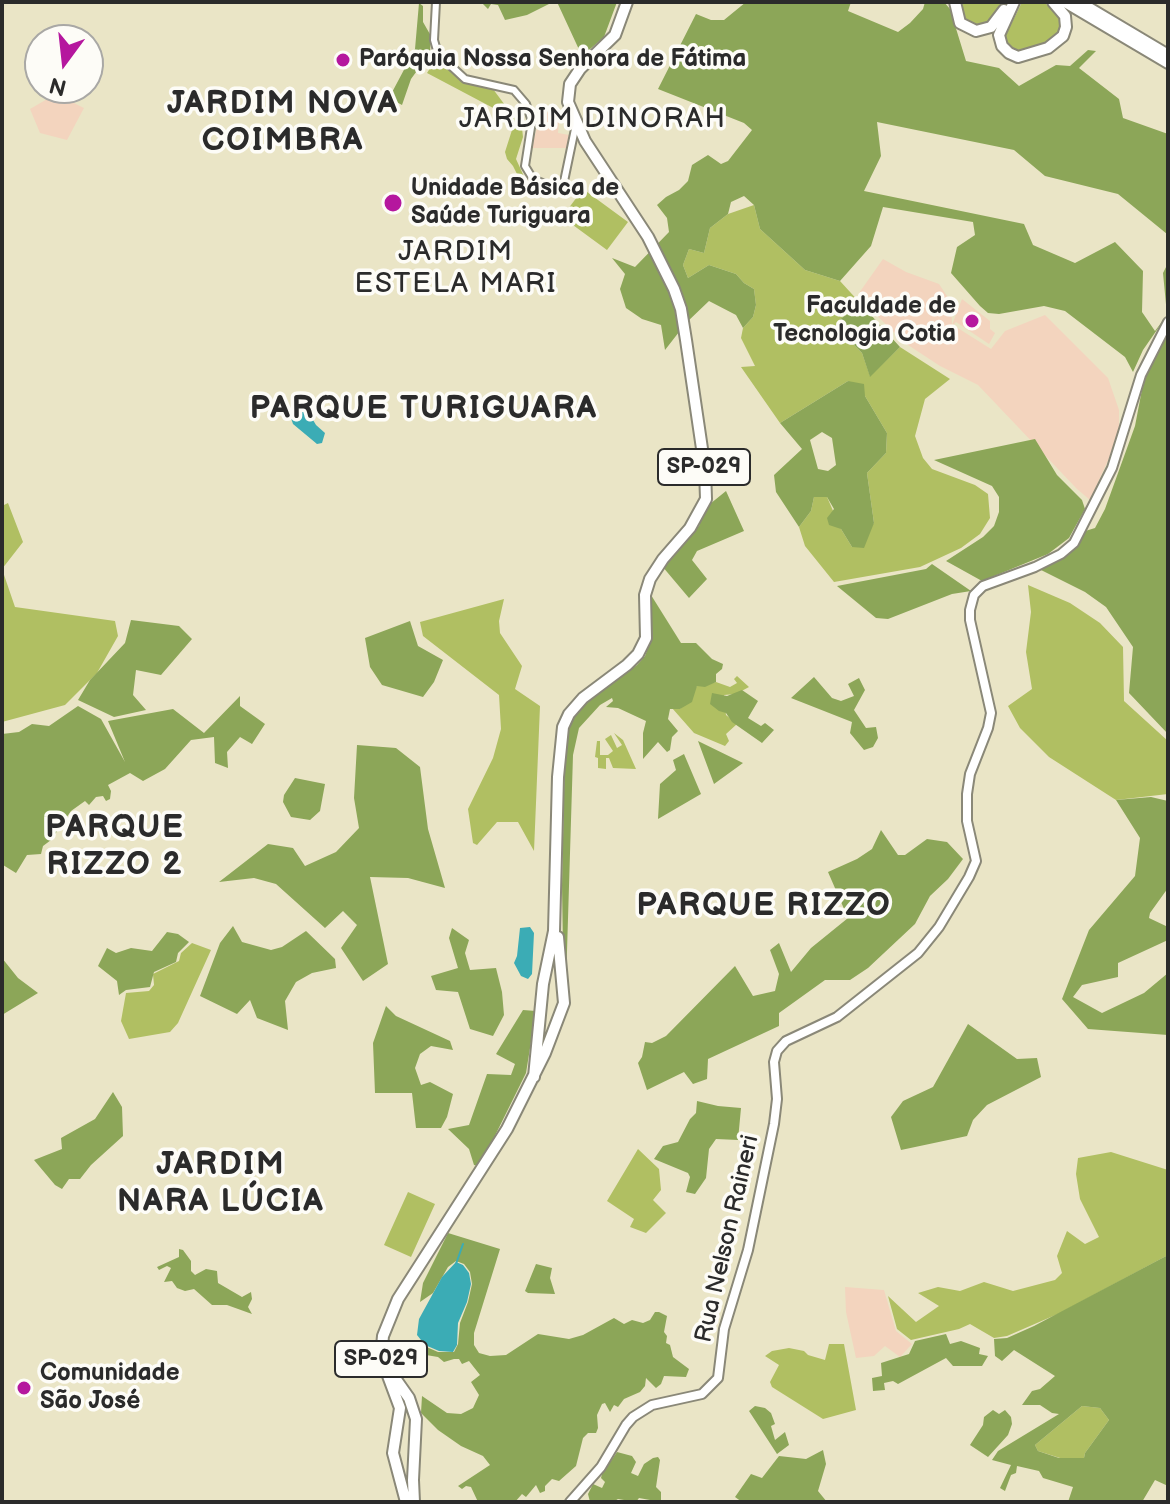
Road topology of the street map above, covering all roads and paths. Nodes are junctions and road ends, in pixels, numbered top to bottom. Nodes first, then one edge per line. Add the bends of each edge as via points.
1 (436, 2) edge
2 (624, 2) edge
3 (955, 2) edge
4 (1012, 2) edge
5 (1054, 2) edge
6 (1065, 2) edge
7 (1079, 2) edge
8 (1129, 41) junction
9 (1168, 55) edge
10 (1168, 65) edge
11 (576, 124) junction
12 (1168, 322) edge
13 (556, 891) junction
14 (549, 978) junction
15 (563, 987) junction
16 (541, 1011) junction
17 (560, 1014) junction
18 (534, 1077) junction
19 (444, 1228) junction
20 (415, 1453) junction
21 (396, 1468) junction
22 (406, 1502) edge
23 (414, 1502) edge
24 (570, 1502) edge

1 - 11 street via 438,54 465,79 503,86 521,96 532,121 525,166 533,179 562,191
2 - 11 highway, SP-029 via 621,25 612,39 570,84 568,102
3 - 4 highway via 960,23 981,31
4 - 5 highway via 999,35 1009,53 1026,57 1063,36 1065,16
5 - 8 highway
6 - 8 highway
7 - 9 highway
8 - 10 highway
11 - 13 highway, SP-029 via 648,237 681,309 706,499 650,579 646,638 638,654 583,698 563,727
12 - 24 main road, Rua Nelson Raineri via 1141,375 1112,468 1074,543 974,595 970,620 991,713 967,794 976,861 969,877 918,953 853,1006 786,1041 777,1051 774,1124 716,1383 702,1394 652,1405 633,1417 601,1467
13 - 14 highway, SP-029
13 - 15 highway, SP-029
14 - 15 highway
14 - 16 highway, SP-029
15 - 17 highway, SP-029
16 - 17 highway via 549,1018
16 - 18 highway, SP-029
17 - 18 highway, SP-029
18 - 19 highway, SP-029
19 - 20 highway, SP-029 via 396,1314 385,1348 391,1371 414,1409
19 - 21 highway, SP-029 via 398,1299 383,1336 383,1368 400,1408 393,1446
20 - 21 highway via 401,1444
20 - 23 highway, SP-029
21 - 22 highway, SP-029

